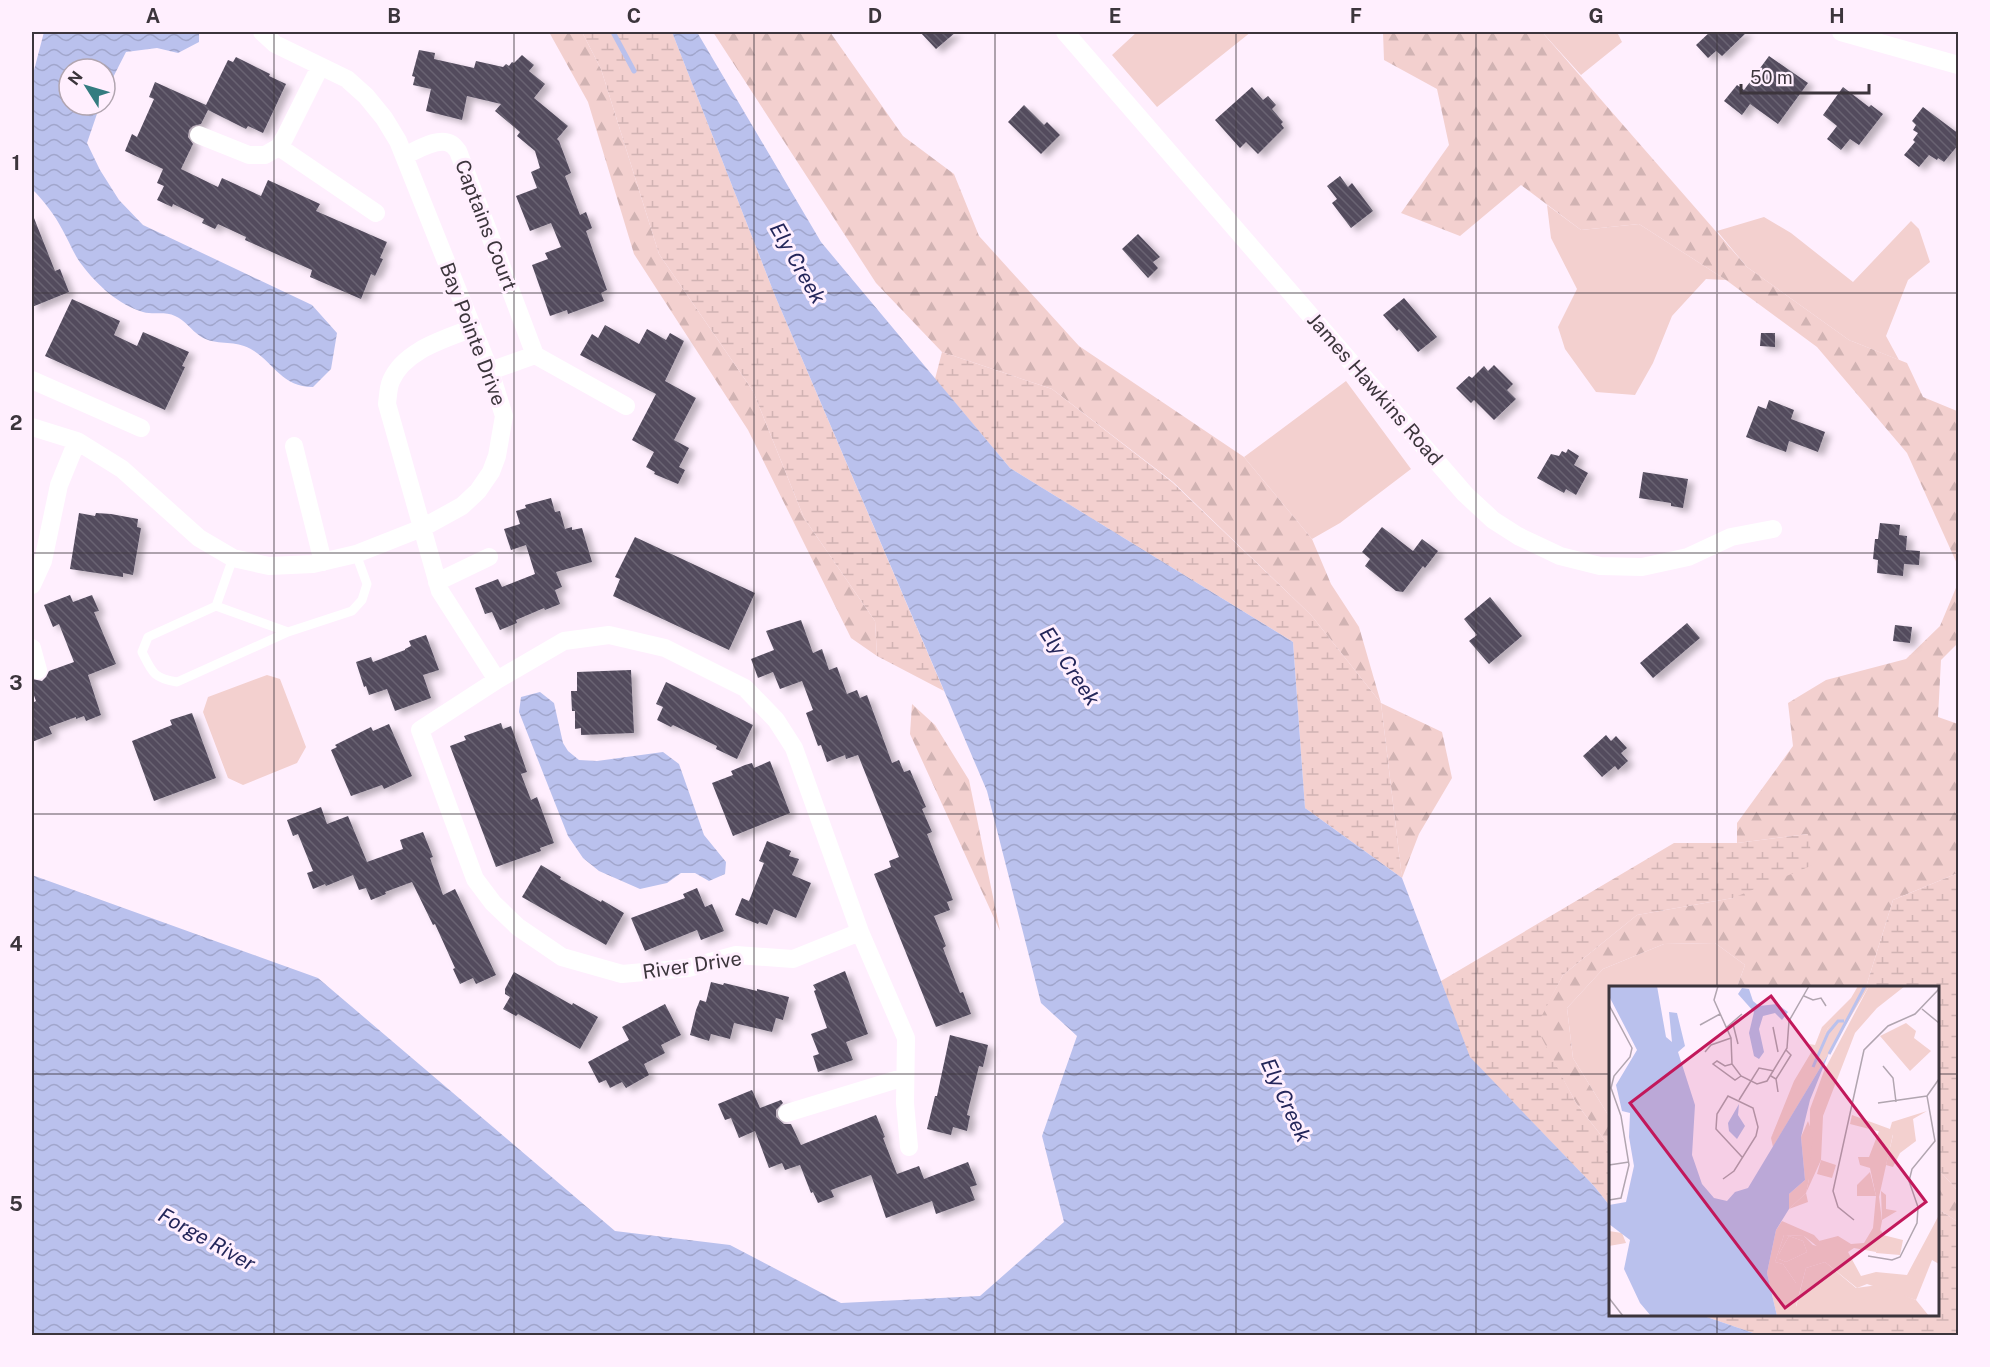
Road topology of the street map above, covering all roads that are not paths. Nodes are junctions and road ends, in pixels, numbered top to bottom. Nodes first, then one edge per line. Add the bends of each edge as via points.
1 (262, 32) edge
2 (1065, 32) edge
3 (1841, 32) edge
4 (1959, 65) edge
5 (320, 67) junction
6 (199, 135) dead end
7 (279, 147) junction
8 (404, 156) junction
9 (376, 213) dead end
10 (473, 328) junction
11 (535, 355) junction
12 (490, 371) junction
13 (32, 380) edge
14 (626, 406) dead end
15 (32, 427) edge
16 (141, 428) dead end
17 (77, 441) junction
18 (294, 446) dead end
19 (422, 528) junction
20 (1773, 529) dead end
21 (356, 554) junction
22 (489, 557) dead end
23 (233, 558) junction
24 (323, 562) junction
25 (437, 582) junction
26 (32, 585) edge
27 (216, 606) junction
28 (288, 632) junction
29 (32, 648) edge
30 (38, 670) dead end
31 (497, 680) junction
32 (860, 932) junction
33 (905, 1077) junction
34 (787, 1113) dead end
35 (909, 1147) dead end

1 - 5 street, Bay Pointe Drive via 275,44
2 - 20 street, James Hawkins Road via 1466,494 1493,520 1560,556 1616,567 1642,567 1688,557 1731,537
3 - 4 street
5 - 7 street
5 - 8 street, Bay Pointe Drive via 347,79 366,96 384,118
6 - 7 street via 249,155 265,155
7 - 9 street
8 - 10 street, Bay Pointe Drive
8 - 11 street, Captains Court via 442,142 458,151
10 - 12 street, Bay Pointe Drive
10 - 19 street via 430,345 405,362 389,385 387,404
11 - 12 street
11 - 14 street
12 - 19 street, Bay Pointe Drive via 504,416 491,472 462,506
13 - 16 street
15 - 17 street, Bay Pointe Drive
17 - 23 street, Bay Pointe Drive via 122,469 199,538
17 - 26 street via 59,484 43,561
18 - 24 street
19 - 21 street, Bay Pointe Drive
19 - 25 street
21 - 24 street, Bay Pointe Drive
21 - 28 lane via 367,584 362,600 351,611
22 - 25 street
23 - 24 street, Bay Pointe Drive via 269,566
23 - 27 lane
25 - 31 street
27 - 28 lane
27 - 28 lane via 148,637 142,652 153,674 177,682
29 - 30 street
31 - 32 street, River Drive via 564,641 609,634 664,648 745,688 776,720 794,748
31 - 32 street, River Drive via 420,730 475,879 518,927 562,957 622,974 688,968 736,955 793,959
32 - 33 street via 906,1038
33 - 34 street
33 - 35 street

